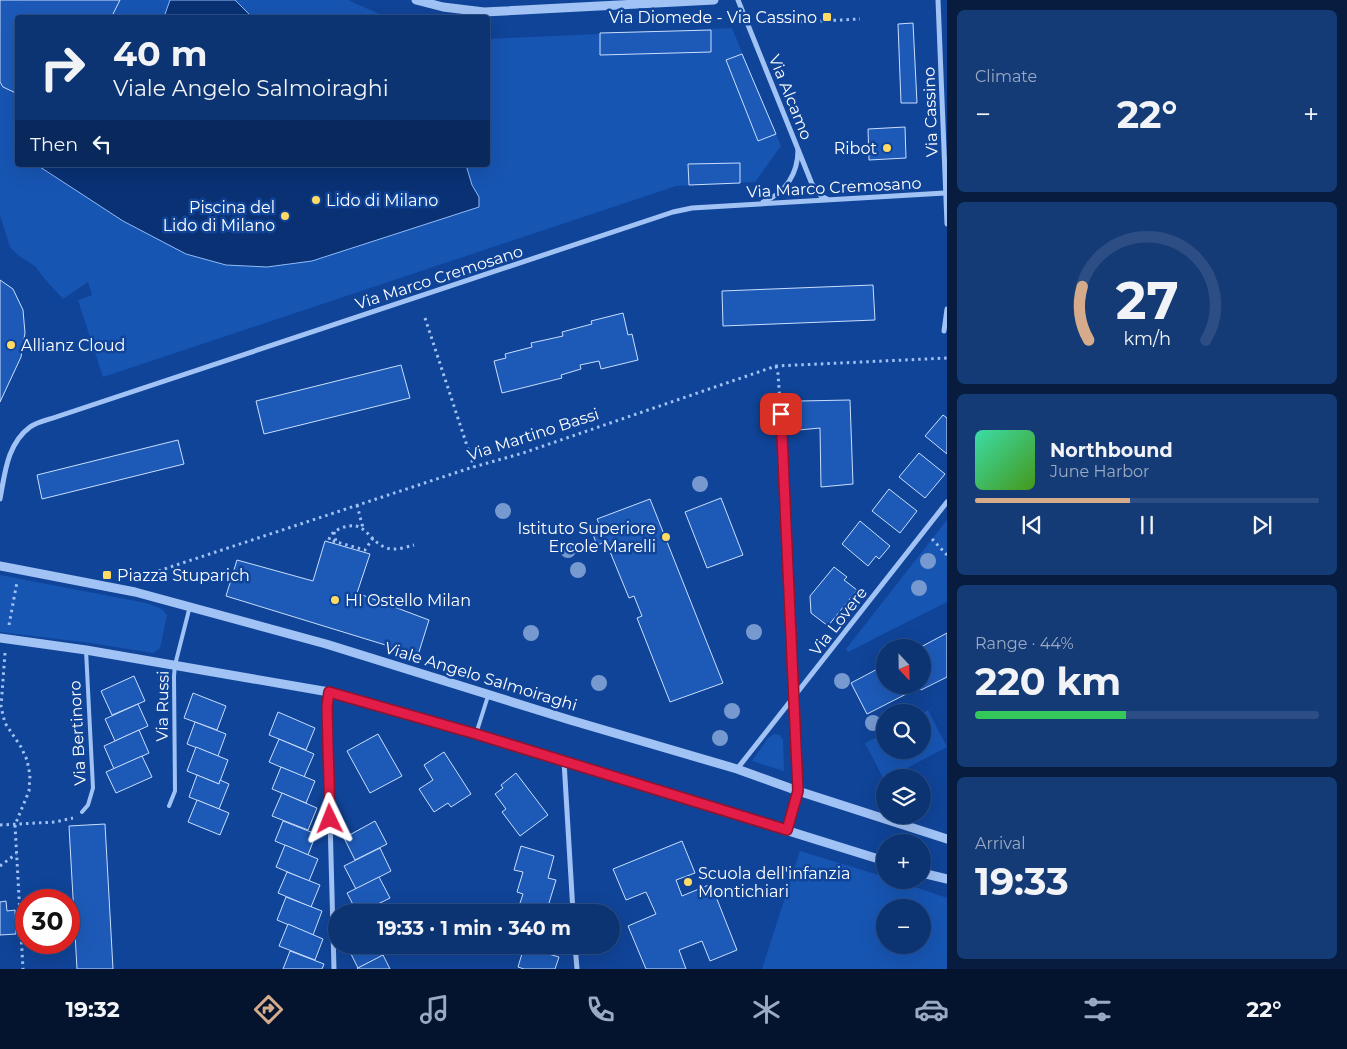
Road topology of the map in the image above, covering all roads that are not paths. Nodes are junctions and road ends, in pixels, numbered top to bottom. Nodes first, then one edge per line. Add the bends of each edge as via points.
1 (416, 0) edge
2 (714, 0) edge
3 (738, 0) edge
4 (938, 0) edge
5 (798, 147) junction
6 (946, 193) junction
7 (827, 199) junction
8 (757, 204) junction
9 (947, 224) edge
10 (947, 309) edge
11 (944, 331) dead end
12 (781, 414) road end
13 (0, 499) edge
14 (947, 502) edge
15 (0, 566) edge
16 (190, 606) junction
17 (4, 635) edge
18 (86, 650) junction
19 (175, 665) junction
20 (329, 692) junction
21 (488, 694) junction
22 (794, 698) junction
23 (476, 734) junction
24 (564, 761) junction
25 (737, 769) junction
26 (798, 791) junction
27 (169, 806) dead end
28 (82, 812) road end
29 (787, 830) junction
30 (947, 839) edge
31 (876, 858) edge
32 (931, 875) edge
33 (947, 879) edge
34 (573, 904) edge
35 (575, 954) edge
36 (334, 969) edge
37 (576, 969) edge

1 - 2 street via 484,12
3 - 5 street, Via Alcamo
4 - 6 street, Via Cassino
5 - 7 street, Via Alcamo via 812,184
5 - 8 street via 798,160 784,189
6 - 7 street, Via Marco Cremosano
6 - 9 street, Via Cassino
7 - 8 street, Via Marco Cremosano
8 - 13 street, Via Marco Cremosano via 674,212 32,426 16,439
10 - 11 street
12 - 22 street
14 - 22 street, Via Lovere
15 - 16 street, Viale Angelo Salmoiraghi
16 - 19 lane, Via Russi
16 - 21 street, Viale Angelo Salmoiraghi
17 - 18 street
18 - 19 street
18 - 28 lane, Via Bertinoro via 93,788 88,805
19 - 20 street
19 - 27 lane, Via Russi via 175,790
20 - 23 street
20 - 36 street
21 - 23 lane
21 - 25 street, Viale Angelo Salmoiraghi
22 - 25 street, Via Lovere
22 - 26 street
23 - 24 street
24 - 29 street
24 - 34 street
25 - 26 street, Viale Angelo Salmoiraghi
26 - 29 street
26 - 30 street, Viale Angelo Salmoiraghi
29 - 31 street
32 - 33 street
35 - 37 street

